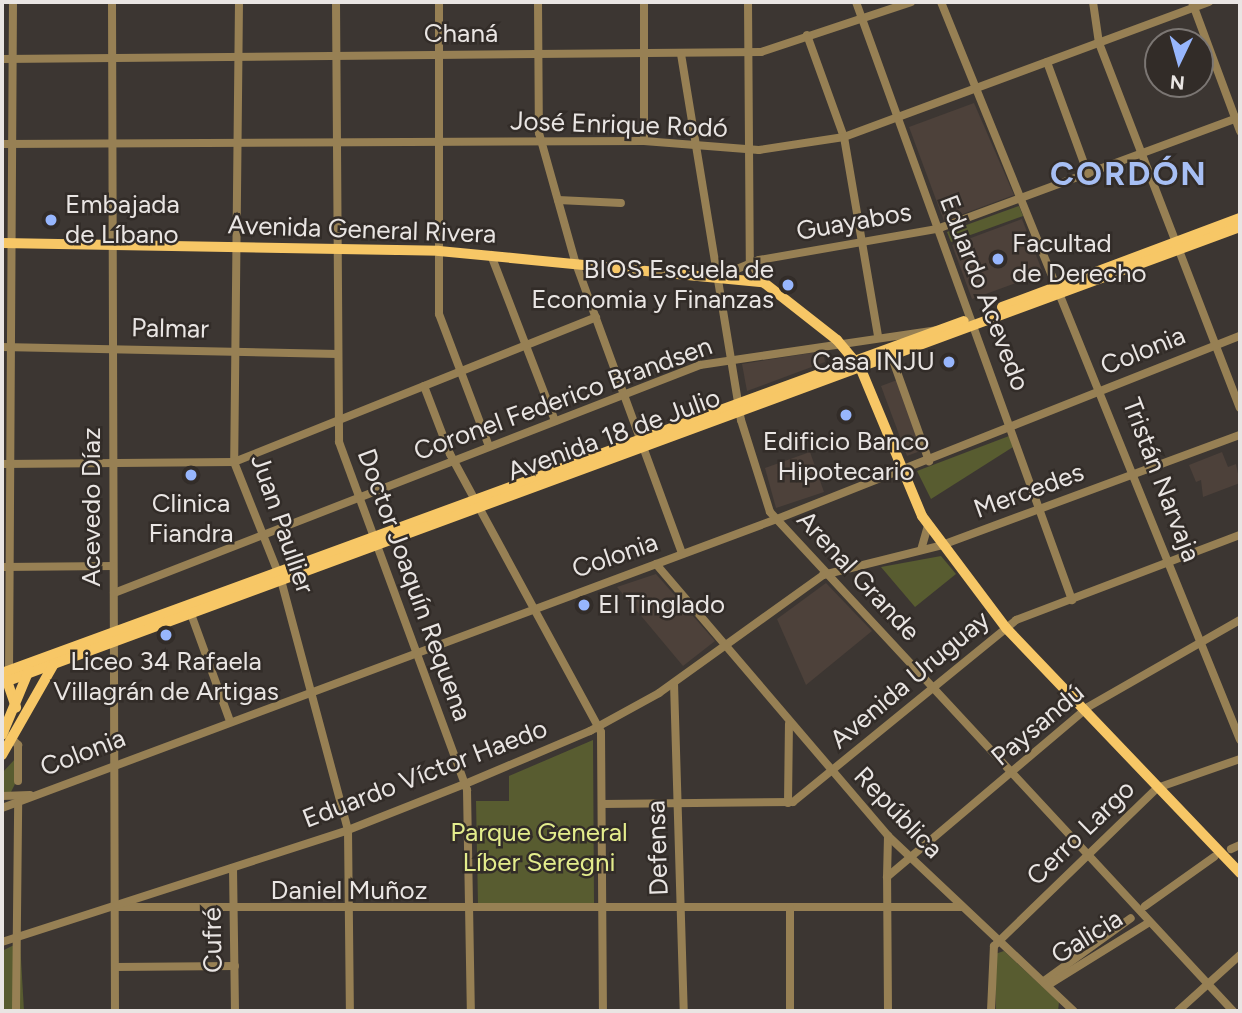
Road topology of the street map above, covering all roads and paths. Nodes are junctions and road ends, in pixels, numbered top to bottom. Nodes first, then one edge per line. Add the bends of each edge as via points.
1 (13, 2) edge
2 (112, 2) edge
3 (239, 2) edge
4 (336, 2) edge
5 (439, 2) edge
6 (538, 2) edge
7 (644, 2) edge
8 (748, 2) edge
9 (856, 2) edge
10 (911, 2) edge
11 (941, 2) edge
12 (1093, 2) edge
13 (1209, 2) edge
14 (1193, 5) edge
15 (859, 18) junction
16 (807, 35) junction
17 (1099, 43) junction
18 (748, 52) junction
19 (681, 54) junction
20 (440, 55) junction
21 (644, 55) junction
22 (337, 56) junction
23 (538, 56) junction
24 (239, 57) junction
25 (112, 58) junction
26 (2, 59) edge
27 (13, 59) junction
28 (1047, 62) junction
29 (974, 90) junction
30 (897, 118) junction
31 (1238, 118) edge
32 (1240, 131) edge
33 (844, 137) junction
34 (644, 141) junction
35 (337, 142) junction
36 (542, 142) junction
37 (113, 143) junction
38 (237, 143) junction
39 (438, 143) junction
40 (2, 144) edge
41 (13, 144) junction
42 (696, 146) junction
43 (748, 150) junction
44 (1142, 154) junction
45 (1088, 174) junction
46 (1021, 199) junction
47 (558, 200) junction
48 (621, 204) dead end
49 (1240, 218) edge
50 (1240, 226) edge
51 (937, 229) junction
52 (862, 242) junction
53 (7, 243) edge
54 (113, 244) junction
55 (236, 246) junction
56 (1176, 247) junction
57 (338, 249) junction
58 (439, 251) junction
59 (491, 255) junction
60 (575, 261) junction
61 (750, 262) junction
62 (720, 276) junction
63 (763, 282) junction
64 (1058, 290) junction
65 (596, 317) junction
66 (972, 322) junction
67 (939, 330) junction
68 (878, 335) junction
69 (1240, 336) edge
70 (836, 340) junction
71 (1217, 345) junction
72 (526, 346) junction
73 (2, 347) edge
74 (13, 347) junction
75 (112, 349) junction
76 (235, 352) junction
77 (338, 354) junction
78 (891, 355) junction
79 (735, 359) junction
80 (857, 364) junction
81 (460, 372) junction
82 (424, 386) junction
83 (1103, 389) junction
84 (623, 394) junction
85 (740, 407) junction
86 (1240, 408) edge
87 (339, 418) junction
88 (555, 421) junction
89 (1012, 428) junction
90 (1240, 435) edge
91 (642, 442) junction
92 (489, 446) junction
93 (455, 460) junction
94 (929, 461) junction
95 (234, 462) junction
96 (2, 464) edge
97 (13, 464) junction
98 (112, 464) junction
99 (898, 472) junction
100 (1136, 474) junction
101 (361, 497) junction
102 (476, 502) junction
103 (1041, 509) junction
104 (777, 519) junction
105 (928, 526) junction
106 (1240, 535) edge
107 (262, 536) junction
108 (376, 540) junction
109 (942, 545) junction
110 (921, 550) junction
111 (682, 554) junction
112 (1171, 562) junction
113 (656, 564) junction
114 (113, 566) junction
115 (2, 567) edge
116 (13, 567) junction
117 (829, 573) junction
118 (279, 576) junction
119 (114, 593) junction
120 (1072, 600) junction
121 (534, 606) junction
122 (191, 614) junction
123 (1240, 620) edge
124 (1006, 628) junction
125 (114, 636) junction
126 (1203, 640) junction
127 (724, 647) junction
128 (416, 650) junction
129 (54, 664) junction
130 (29, 668) junction
131 (5, 677) edge
132 (674, 684) junction
133 (933, 688) junction
134 (311, 690) junction
135 (16, 708) junction
136 (1084, 710) junction
137 (230, 721) junction
138 (789, 724) junction
139 (599, 726) junction
140 (5, 735) edge
141 (1240, 740) edge
142 (2, 755) edge
143 (1240, 759) edge
144 (115, 763) junction
145 (831, 773) junction
146 (1012, 776) junction
147 (18, 781) dead end
148 (465, 784) junction
149 (1157, 788) junction
150 (33, 795) junction
151 (2, 796) edge
152 (18, 803) junction
153 (677, 803) junction
154 (788, 803) junction
155 (602, 804) junction
156 (2, 808) edge
157 (348, 830) junction
158 (888, 836) junction
159 (1240, 845) edge
160 (1231, 849) dead end
161 (911, 858) junction
162 (1086, 858) junction
163 (1214, 858) dead end
164 (233, 868) junction
165 (1240, 873) edge
166 (887, 877) junction
167 (1145, 906) dead end
168 (114, 907) junction
169 (962, 907) junction
170 (790, 908) junction
171 (887, 908) junction
172 (681, 910) junction
173 (470, 911) junction
174 (602, 911) junction
175 (234, 912) junction
176 (349, 912) junction
177 (1131, 918) dead end
178 (1148, 923) junction
179 (15, 938) junction
180 (1000, 940) junction
181 (2, 942) edge
182 (1240, 955) edge
183 (234, 966) junction
184 (115, 967) junction
185 (1046, 983) junction
186 (1207, 985) junction
187 (16, 1011) edge
188 (115, 1011) edge
189 (235, 1011) edge
190 (349, 1011) edge
191 (471, 1011) edge
192 (603, 1011) edge
193 (684, 1011) edge
194 (790, 1011) edge
195 (888, 1011) edge
196 (991, 1011) edge
197 (1074, 1011) edge
198 (1178, 1011) edge
199 (1233, 1011) edge

1 - 27 street
2 - 25 street, Acevedo Díaz
3 - 24 street, Juan Paullier
4 - 22 street, Doctor Joaquín Requena
5 - 20 street
6 - 23 street
7 - 21 street
8 - 18 street
9 - 15 street, Eduardo Acevedo
10 - 15 street, Chaná
11 - 29 street, Tristán Narvaja
12 - 17 street
13 - 14 street, José Enrique Rodó
14 - 17 street, José Enrique Rodó
14 - 31 street
15 - 16 street, Chaná
15 - 30 street, Eduardo Acevedo
16 - 18 street, Chaná
16 - 33 street
17 - 28 street, José Enrique Rodó
17 - 44 street
18 - 19 street, Chaná
18 - 43 street
19 - 21 street, Chaná
19 - 42 street, Arenal Grande
20 - 22 street, Chaná
20 - 23 street, Chaná
20 - 39 street
21 - 23 street, Chaná
21 - 34 street
22 - 24 street, Chaná
22 - 35 street, Doctor Joaquín Requena
23 - 36 street
24 - 25 street, Chaná
24 - 38 street, Juan Paullier
25 - 27 street, Chaná
25 - 37 street, Acevedo Díaz
26 - 27 street, Chaná
27 - 41 street
28 - 29 street, José Enrique Rodó
28 - 45 street
29 - 30 street, José Enrique Rodó
29 - 46 street, Tristán Narvaja
30 - 33 street, José Enrique Rodó
30 - 51 street, Eduardo Acevedo
31 - 32 street
31 - 44 street, Guayabos
33 - 43 street, José Enrique Rodó
33 - 52 street
34 - 36 street, José Enrique Rodó
34 - 42 street, José Enrique Rodó
35 - 38 street, José Enrique Rodó
35 - 39 street, José Enrique Rodó
35 - 57 street, Doctor Joaquín Requena
36 - 39 street, José Enrique Rodó
36 - 47 street
37 - 38 street, José Enrique Rodó
37 - 41 street, José Enrique Rodó
37 - 54 street, Acevedo Díaz
38 - 55 street, Juan Paullier
39 - 58 street
40 - 41 street, José Enrique Rodó
41 - 53 street
42 - 43 street, José Enrique Rodó
42 - 62 street, Arenal Grande
43 - 61 street
44 - 45 street, Guayabos
44 - 56 street
45 - 46 street, Guayabos
46 - 51 street, Guayabos
46 - 64 street, Tristán Narvaja
47 - 48 street
47 - 60 street
49 - 56 main road, Avenida 18 de Julio
50 - 56 main road, Avenida 18 de Julio
51 - 52 street, Guayabos
51 - 66 street, Eduardo Acevedo
52 - 61 street, Guayabos
52 - 68 street
53 - 54 main road, Avenida General Rivera
53 - 74 street
54 - 55 main road, Avenida General Rivera
54 - 75 street, Acevedo Díaz
55 - 57 main road, Avenida General Rivera
55 - 76 street, Juan Paullier
56 - 64 main road, Avenida 18 de Julio
56 - 71 street
57 - 58 main road, Avenida General Rivera
57 - 77 street, Doctor Joaquín Requena
58 - 59 main road, Avenida General Rivera
58 - 81 street via 440,319
59 - 60 main road, Avenida General Rivera
59 - 72 street
60 - 62 main road, Avenida General Rivera
60 - 65 street
61 - 62 street
61 - 63 street
62 - 63 main road, Avenida General Rivera
62 - 79 street, Arenal Grande
63 - 70 main road
64 - 66 main road, Avenida 18 de Julio
64 - 83 street, Tristán Narvaja
65 - 72 street
65 - 84 street
66 - 67 main road, Avenida 18 de Julio
66 - 78 main road, Avenida 18 de Julio
66 - 89 street, Eduardo Acevedo
67 - 68 street, Avenida 18 de Julio
67 - 80 main road, Avenida 18 de Julio
68 - 70 street, Avenida 18 de Julio
69 - 71 street, Colonia
70 - 79 street, Coronel Federico Brandsen
70 - 80 main road
71 - 83 street, Colonia
71 - 86 street
72 - 81 street
72 - 88 street
73 - 74 street, Palmar
74 - 75 street, Palmar
74 - 97 street
75 - 76 street, Palmar
75 - 98 street, Acevedo Díaz
76 - 77 street, Palmar
76 - 95 street, Juan Paullier
77 - 87 street, Doctor Joaquín Requena
78 - 80 main road, Avenida 18 de Julio
78 - 94 street
79 - 84 street, Coronel Federico Brandsen
79 - 85 street, Arenal Grande
80 - 85 main road, Avenida 18 de Julio
80 - 99 main road
81 - 82 street
81 - 92 street
82 - 87 street
82 - 93 street
83 - 89 street, Colonia
83 - 100 street, Tristán Narvaja
84 - 88 street, Coronel Federico Brandsen
84 - 91 street
85 - 91 main road, Avenida 18 de Julio
85 - 104 street, Arenal Grande
87 - 95 street
87 - 101 street, Doctor Joaquín Requena via 340,448
88 - 92 street, Coronel Federico Brandsen
89 - 94 street, Colonia
89 - 103 street, Eduardo Acevedo
90 - 100 street, Mercedes
91 - 102 main road, Avenida 18 de Julio
91 - 111 street
92 - 93 street, Coronel Federico Brandsen
93 - 101 street, Coronel Federico Brandsen
93 - 102 street
94 - 99 street, Colonia
95 - 98 street
95 - 107 street, Juan Paullier
96 - 97 street
97 - 98 street
97 - 116 street
98 - 114 street, Acevedo Díaz
99 - 104 street, Colonia
99 - 105 main road
100 - 103 street, Mercedes
100 - 112 street, Tristán Narvaja
101 - 107 street, Coronel Federico Brandsen
101 - 108 street, Doctor Joaquín Requena
102 - 108 main road, Avenida 18 de Julio
102 - 121 street
103 - 109 street, Mercedes
103 - 120 street, Eduardo Acevedo
104 - 111 street, Colonia
104 - 117 street, Arenal Grande
105 - 109 main road
105 - 110 street
106 - 112 street, Avenida Uruguay
107 - 118 street, Juan Paullier
107 - 119 street, Coronel Federico Brandsen
108 - 118 main road, Avenida 18 de Julio
108 - 128 street, Doctor Joaquín Requena
109 - 110 street, Mercedes
109 - 124 main road
110 - 117 street, Mercedes
111 - 113 street, Colonia
112 - 120 street, Avenida Uruguay
112 - 126 street, Tristán Narvaja
113 - 121 street, Colonia
113 - 127 street, República
114 - 116 street
114 - 119 street, Acevedo Díaz
115 - 116 street
116 - 131 street
117 - 127 street, Eduardo Víctor Haedo
117 - 133 street, Arenal Grande
118 - 122 main road, Avenida 18 de Julio
118 - 125 main road, Avenida 18 de Julio
118 - 134 street, Juan Paullier
119 - 125 street, Acevedo Díaz
120 - 124 street, Avenida Uruguay
121 - 128 street, Colonia
121 - 139 street
122 - 125 main road, Avenida 18 de Julio
122 - 137 street
123 - 126 street, Paysandú
124 - 133 street, Avenida Uruguay
124 - 136 main road
125 - 129 main road, Avenida 18 de Julio
125 - 130 main road, Avenida 18 de Julio
125 - 144 street, Acevedo Díaz
126 - 136 street, Paysandú
126 - 141 street, Tristán Narvaja
127 - 132 street, Eduardo Víctor Haedo
127 - 138 street, República
128 - 134 street, Colonia
128 - 148 street, Doctor Joaquín Requena
129 - 130 main road, Avenida 18 de Julio
129 - 140 main road
130 - 131 main road, Avenida 18 de Julio
130 - 135 main road
131 - 135 main road
132 - 139 street, Eduardo Víctor Haedo
132 - 153 street, Defensa
133 - 145 street, Avenida Uruguay
133 - 146 street, Arenal Grande
134 - 137 street, Colonia
134 - 157 street, Juan Paullier
135 - 140 main road
136 - 146 street, Paysandú
136 - 149 main road
137 - 144 street, Colonia
138 - 145 street, República
138 - 154 street
139 - 148 street, Eduardo Víctor Haedo
139 - 155 street
140 - 142 main road
140 - 147 street via 18,746
143 - 149 street, Cerro Largo
144 - 150 street, Colonia
144 - 168 street, Acevedo Díaz
145 - 154 street, Avenida Uruguay
145 - 158 street, República
146 - 161 street, Paysandú
146 - 162 street, Arenal Grande
148 - 157 street, Eduardo Víctor Haedo
148 - 173 street, Doctor Joaquín Requena
149 - 162 street, Cerro Largo
149 - 165 main road
150 - 151 street
150 - 152 street, Colonia
152 - 156 street, Colonia
152 - 179 street
153 - 154 street
153 - 155 street
153 - 172 street, Defensa
155 - 174 street
157 - 164 street, Eduardo Víctor Haedo
157 - 176 street, Juan Paullier
158 - 161 street, República
158 - 166 street
159 - 160 street
161 - 166 street, Paysandú
161 - 169 street, República
162 - 178 street, Arenal Grande
162 - 180 street, Cerro Largo
163 - 167 street, Galicia
164 - 168 street, Eduardo Víctor Haedo
164 - 175 street, Cufré
166 - 171 street
168 - 175 street, Daniel Muñoz
168 - 179 street, Eduardo Víctor Haedo
168 - 184 street, Acevedo Díaz
169 - 171 street, Daniel Muñoz
169 - 180 street, República
170 - 171 street, Daniel Muñoz
170 - 172 street, Daniel Muñoz
170 - 194 street
171 - 195 street
172 - 174 street, Daniel Muñoz
172 - 193 street, Defensa
173 - 174 street, Daniel Muñoz
173 - 176 street, Daniel Muñoz
173 - 191 street, Doctor Joaquín Requena
174 - 192 street
175 - 176 street, Daniel Muñoz
175 - 183 street, Cufré
176 - 190 street, Juan Paullier
177 - 185 street, Galicia
178 - 185 street, Galicia
178 - 186 street, Arenal Grande
179 - 181 street, Eduardo Víctor Haedo
179 - 187 street
180 - 185 street, República
180 - 196 street via 990,953
182 - 186 street
183 - 184 street
183 - 189 street, Cufré
184 - 188 street, Acevedo Díaz
185 - 197 street, República
186 - 198 street
186 - 199 street, Arenal Grande

